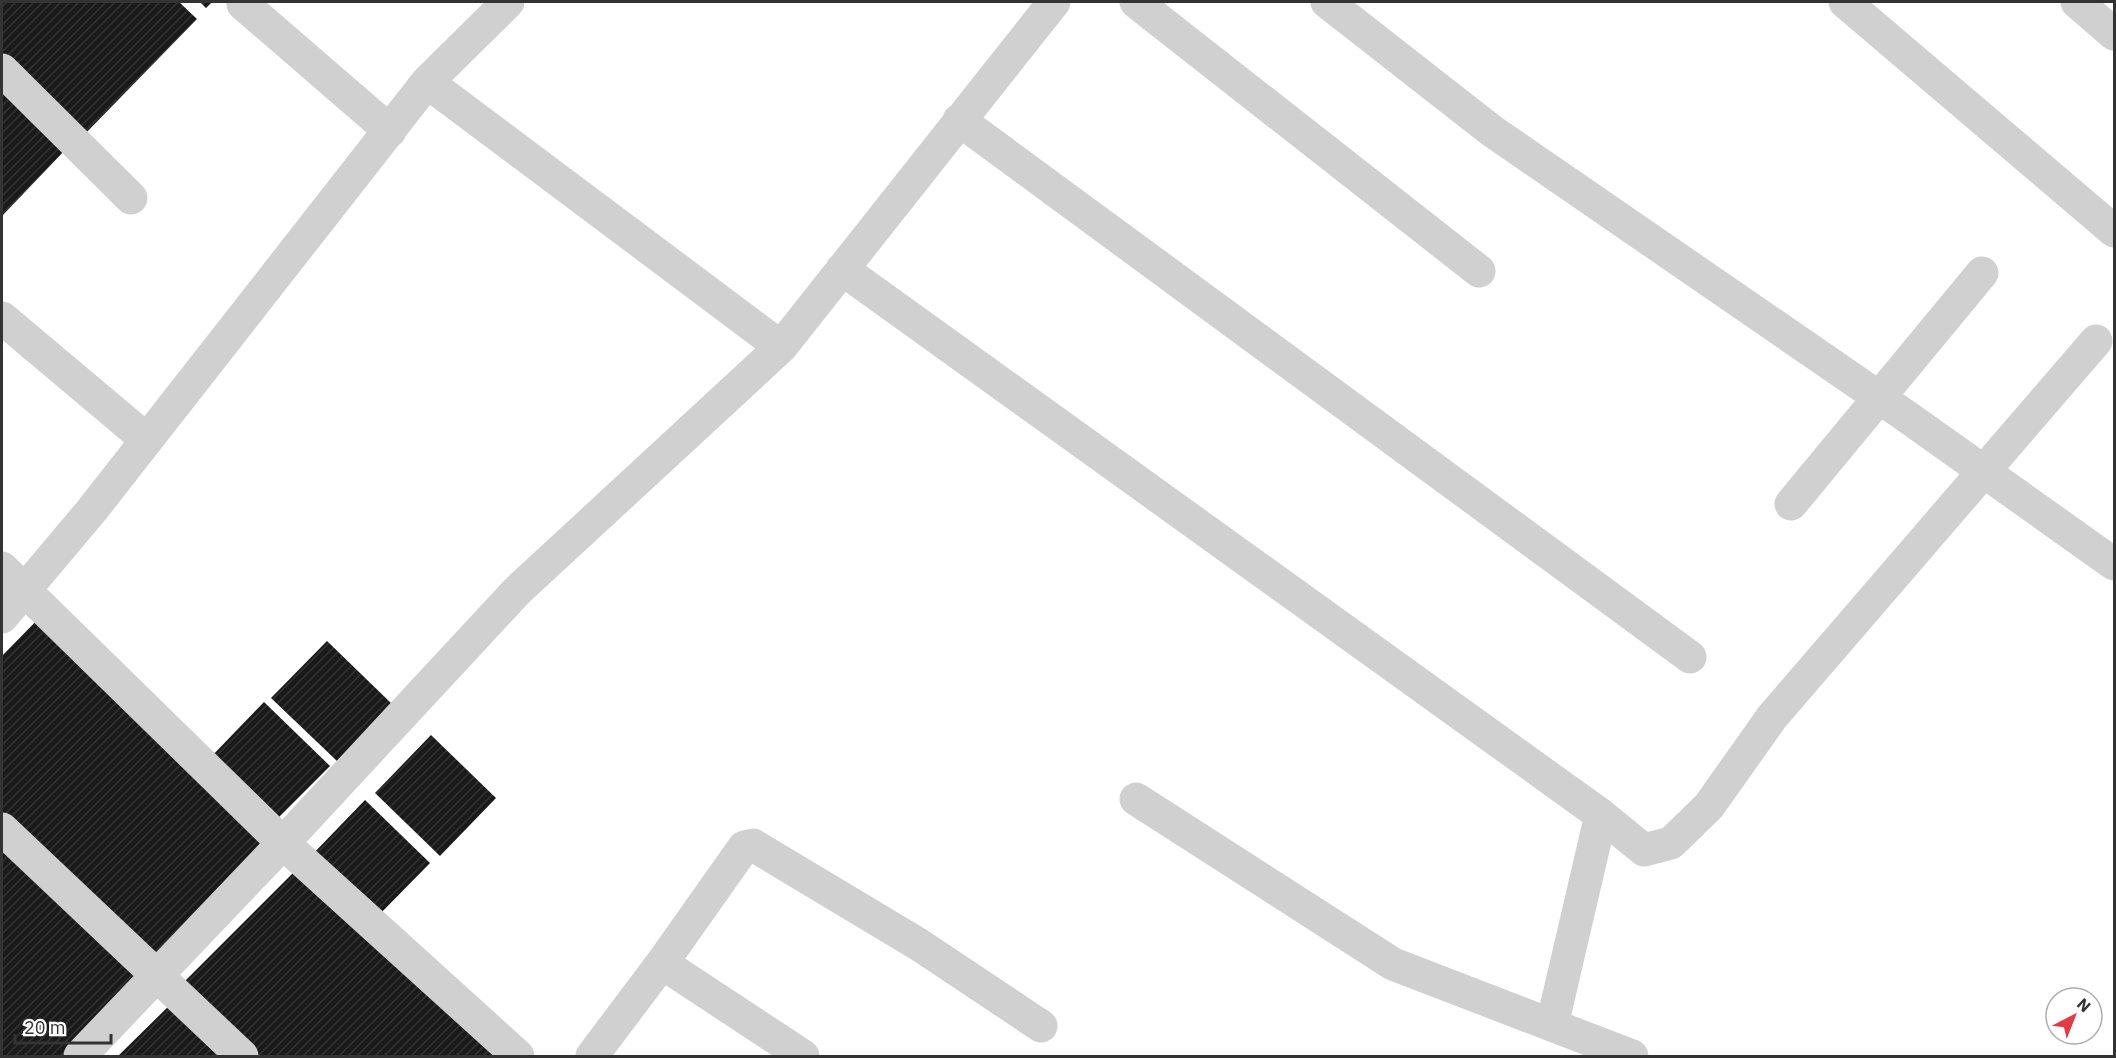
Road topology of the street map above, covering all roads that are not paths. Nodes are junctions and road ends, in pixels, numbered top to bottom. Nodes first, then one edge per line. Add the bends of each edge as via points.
1 (508, 2) edge
2 (1054, 2) edge
3 (1136, 2) edge
4 (1328, 2) edge
5 (1845, 2) edge
6 (2077, 2) edge
7 (243, 4) dead end
8 (2115, 34) edge
9 (2, 70) edge
10 (428, 82) junction
11 (959, 120) junction
12 (390, 131) junction
13 (131, 198) dead end
14 (2115, 231) edge
15 (842, 269) junction
16 (1479, 271) dead end
17 (1982, 273) dead end
18 (2, 318) edge
19 (2096, 341) dead end
20 (780, 347) junction
21 (1880, 398) junction
22 (147, 440) junction
23 (1985, 472) junction
24 (1791, 504) dead end
25 (2115, 564) edge
26 (2, 568) edge
27 (26, 591) junction
28 (2, 617) edge
29 (1690, 657) dead end
30 (1136, 799) dead end
31 (1601, 815) junction
32 (2, 829) edge
33 (283, 843) junction
34 (662, 963) junction
35 (157, 976) junction
36 (1552, 1025) junction
37 (1041, 1026) dead end
38 (785, 1052) edge
39 (80, 1056) edge
40 (242, 1056) edge
41 (518, 1056) edge
42 (592, 1056) edge
43 (1632, 1056) edge

1 - 10 street
2 - 11 street
3 - 16 street
4 - 21 street via 1492,131
5 - 14 street
6 - 8 street
7 - 12 street
9 - 13 street
10 - 12 street
10 - 20 street
11 - 15 street
11 - 29 street
12 - 22 street
15 - 20 street
15 - 31 street
17 - 21 street
18 - 22 street
19 - 23 street
20 - 33 street via 517,591
21 - 23 street
21 - 24 street
22 - 27 street
23 - 25 street
23 - 31 street via 1772,717 1709,806 1671,843 1644,850
26 - 27 street
27 - 28 street
27 - 33 street
30 - 36 street via 1393,964
31 - 36 street
32 - 35 street
33 - 35 street
33 - 41 street
34 - 37 street via 744,847 753,845 918,944
34 - 38 street
34 - 42 street
35 - 39 street
35 - 40 street
36 - 43 street

